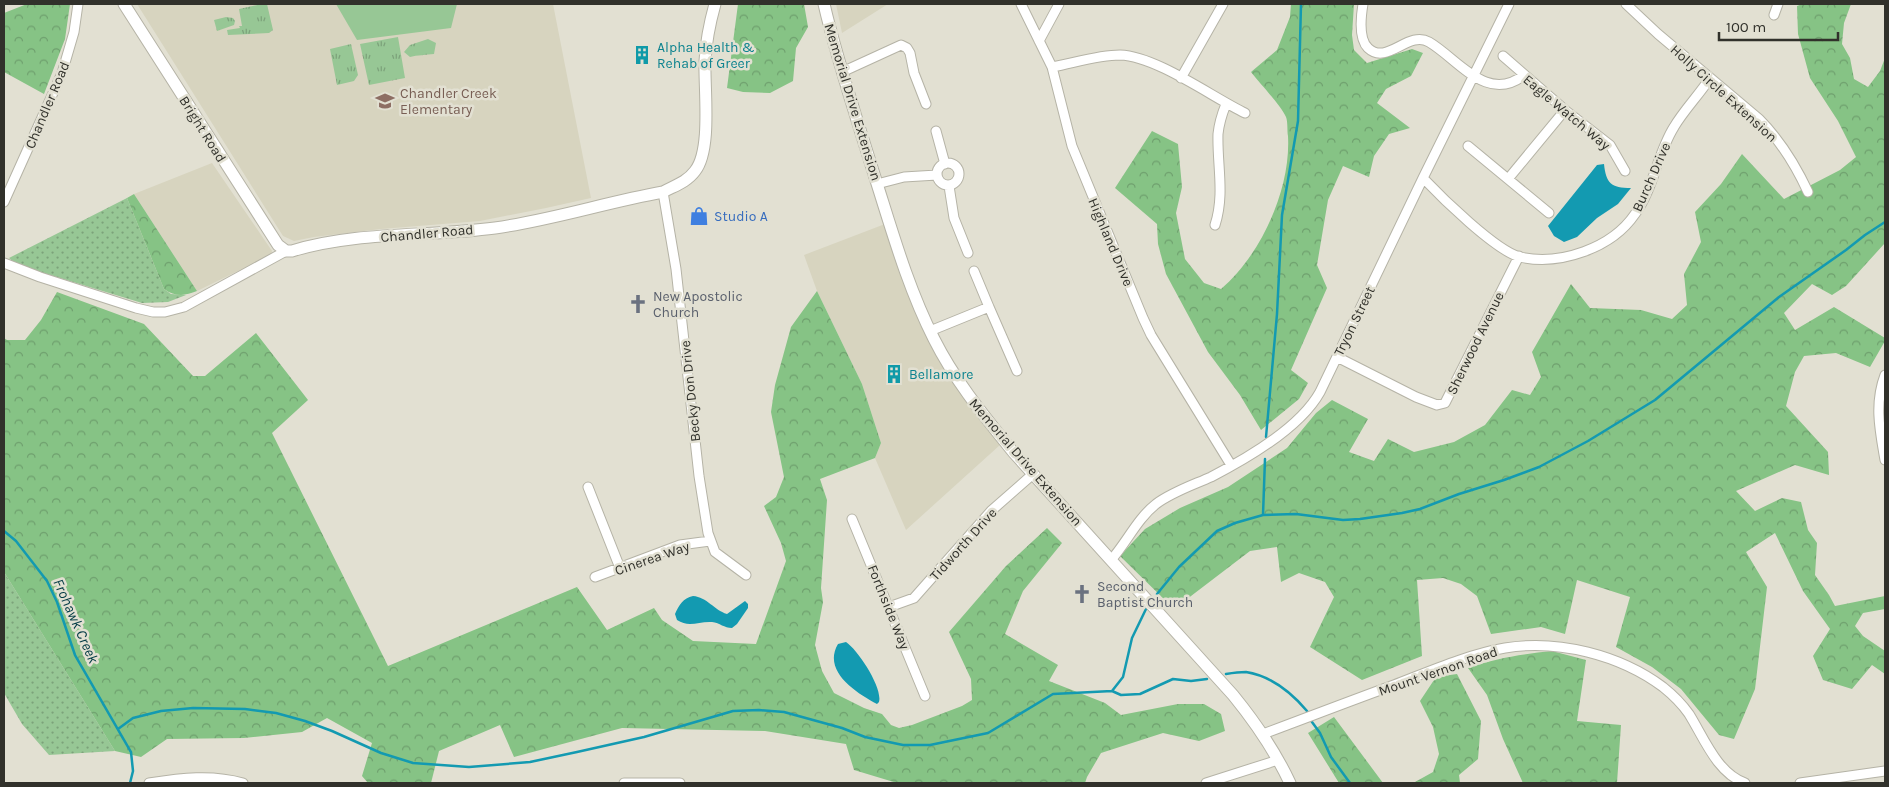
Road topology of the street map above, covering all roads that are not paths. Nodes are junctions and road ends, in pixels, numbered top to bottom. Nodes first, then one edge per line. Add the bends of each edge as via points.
1 (78, 4) edge
2 (124, 4) edge
3 (715, 4) edge
4 (824, 4) edge
5 (1021, 4) edge
6 (1059, 4) edge
7 (1223, 4) edge
8 (1363, 4) edge
9 (1510, 4) edge
10 (1626, 4) edge
11 (1778, 4) edge
12 (1774, 15) dead end
13 (1039, 41) junction
14 (1503, 56) dead end
15 (1052, 68) junction
16 (842, 72) junction
17 (1524, 75) junction
18 (1473, 76) junction
19 (1181, 78) junction
20 (1710, 78) junction
21 (926, 104) dead end
22 (1226, 104) junction
23 (1565, 110) junction
24 (1246, 113) dead end
25 (936, 131) dead end
26 (1468, 146) dead end
27 (945, 164) junction
28 (1625, 171) dead end
29 (937, 175) junction
30 (1423, 178) junction
31 (1508, 179) junction
32 (877, 184) junction
33 (949, 186) junction
34 (663, 192) junction
35 (1808, 192) dead end
36 (4, 202) edge
37 (1549, 213) dead end
38 (1215, 225) dead end
39 (286, 251) junction
40 (968, 253) dead end
41 (1519, 256) junction
42 (4, 263) edge
43 (974, 271) dead end
44 (989, 307) junction
45 (930, 331) junction
46 (1337, 357) junction
47 (1017, 371) dead end
48 (1885, 376) edge
49 (1885, 460) edge
50 (1231, 465) junction
51 (1033, 474) junction
52 (588, 487) dead end
53 (852, 519) dead end
54 (710, 541) junction
55 (1111, 560) junction
56 (620, 568) junction
57 (746, 575) dead end
58 (595, 577) dead end
59 (889, 606) junction
60 (925, 696) dead end
61 (1263, 734) junction
62 (1278, 760) junction
63 (1885, 771) edge
64 (149, 783) edge
65 (243, 783) edge
66 (624, 783) edge
67 (658, 783) edge
68 (680, 783) edge
69 (1206, 783) edge
70 (1290, 783) edge
71 (1745, 783) edge
72 (1800, 783) edge

1 - 36 street, Chandler Road via 62,73
2 - 39 street, Bright Road via 258,215 278,245
3 - 34 street, Chandler Road via 705,60 702,157 690,177
4 - 16 street, Memorial Drive Extension
5 - 13 street, Highland Drive
6 - 13 street
7 - 19 street
8 - 18 street via 1362,38 1372,51 1383,53 1410,41 1424,40
9 - 18 street, Tryon Street
10 - 20 street, Holly Circle Extension
11 - 12 street
13 - 15 street, Highland Drive
14 - 17 street, Eagle Watch Way
15 - 19 street via 1121,55 1163,68
15 - 50 street, Highland Drive via 1072,146 1143,318
16 - 21 street via 901,45 910,53
16 - 32 street, Memorial Drive Extension
17 - 18 street via 1505,85 1487,83
17 - 23 street, Eagle Watch Way
18 - 30 street, Tryon Street
19 - 22 street
20 - 35 street, Holly Circle Extension via 1774,134
20 - 41 street, Burch Drive via 1673,128 1644,200 1625,226 1600,244 1577,254 1553,258
22 - 24 street
22 - 38 street via 1218,133 1221,194
23 - 28 street, Eagle Watch Way via 1610,145
23 - 31 street
25 - 27 street
26 - 31 street
27 - 29 street
27 - 33 street via 952,164 959,172 957,181
29 - 32 street via 904,177
29 - 33 street via 939,182
30 - 41 street, Burch Drive via 1490,239
30 - 46 street, Tryon Street
31 - 37 street
32 - 45 street, Memorial Drive Extension
33 - 40 street via 954,218
34 - 39 street, Chandler Road via 515,225 336,241
34 - 54 street, Becky Don Drive via 676,268 699,476
39 - 42 street, Chandler Road via 184,307 164,312 136,308
41 - 46 street, Sherwood Avenue via 1445,403 1436,405 1416,397
43 - 44 street
44 - 45 street
44 - 47 street
45 - 51 street, Memorial Drive Extension via 972,401
46 - 50 street, Tryon Street via 1316,399 1302,417 1277,437
48 - 49 street via 1878,415
50 - 55 street, Tryon Street via 1156,504
51 - 55 street, Memorial Drive Extension
51 - 59 street, Tidworth Drive via 991,511 914,598
52 - 56 street
53 - 59 street, Forthside Way
54 - 56 street, Cinerea Way via 680,545
54 - 57 street, Becky Don Drive via 715,552
55 - 61 street, Memorial Drive Extension via 1233,695
56 - 58 street, Cinerea Way
59 - 60 street, Forthside Way
61 - 62 street, Memorial Drive Extension
61 - 71 street, Mount Vernon Road via 1490,651 1523,646 1561,647 1608,659 1663,688 1684,707 1724,770
62 - 69 street
62 - 70 street, Memorial Drive Extension
63 - 72 street
64 - 65 street via 200,777
66 - 67 street
67 - 68 street

